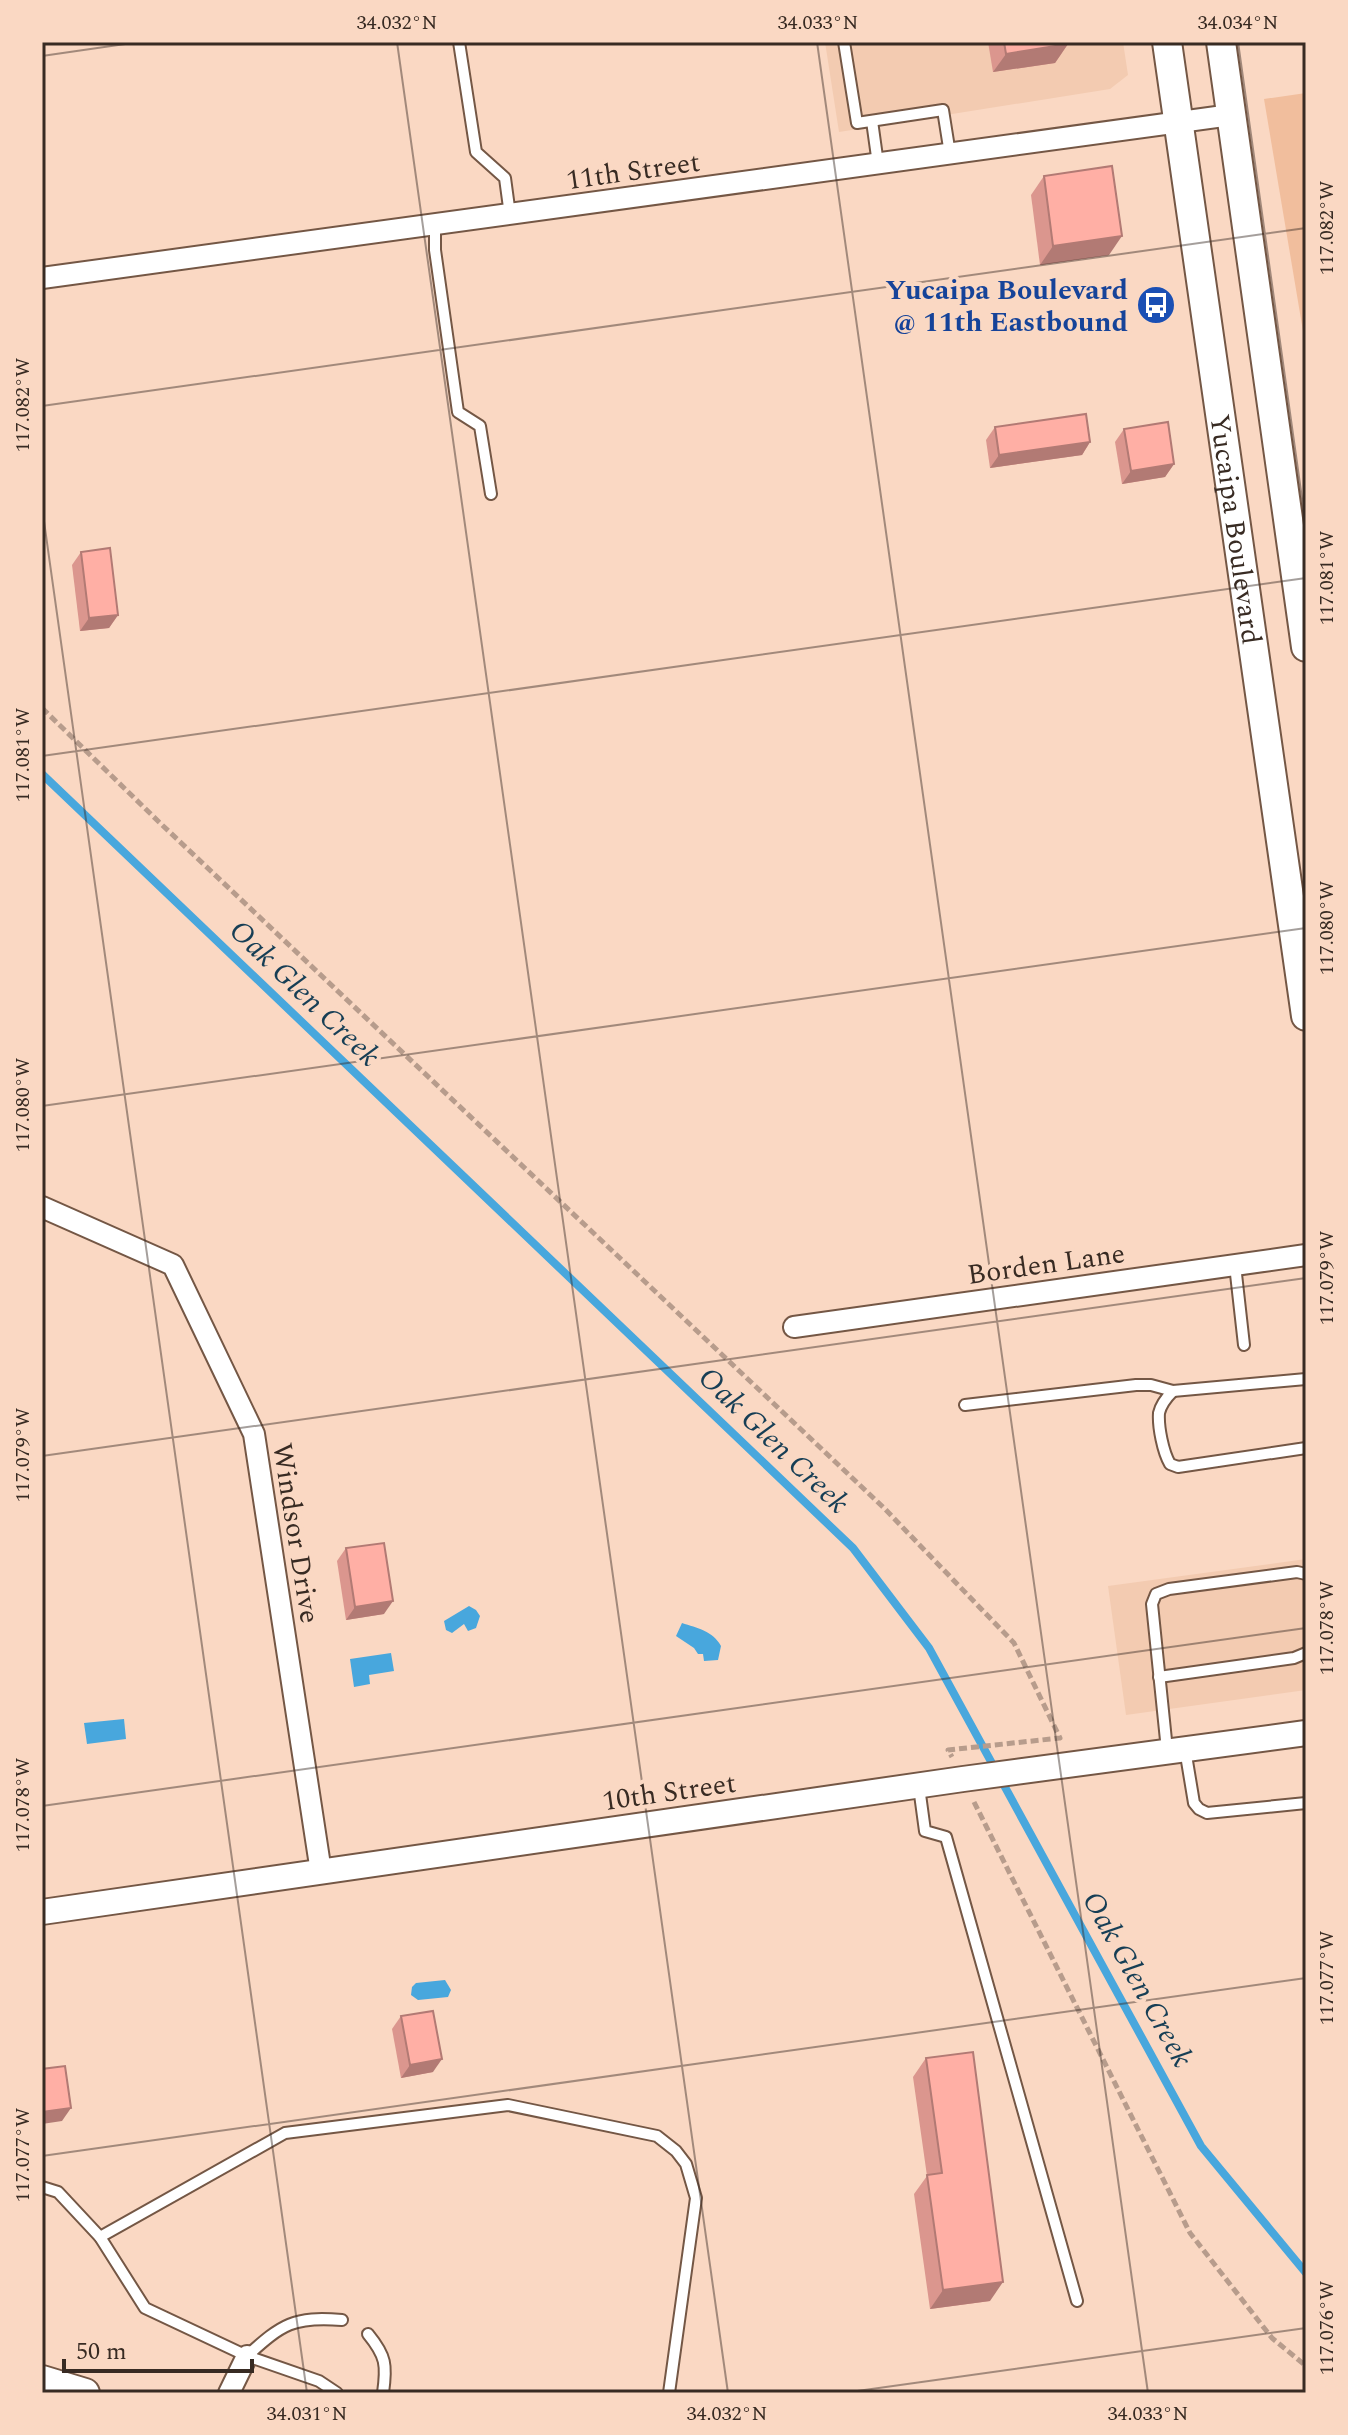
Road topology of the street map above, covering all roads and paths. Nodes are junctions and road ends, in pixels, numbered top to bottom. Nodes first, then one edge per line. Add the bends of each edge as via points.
1 (459, 42) edge
2 (844, 42) edge
3 (1167, 42) edge
4 (1221, 42) edge
5 (1231, 115) junction
6 (872, 121) junction
7 (1180, 124) junction
8 (950, 154) junction
9 (878, 164) junction
10 (510, 215) junction
11 (435, 225) junction
12 (42, 278) edge
13 (491, 494) dead end
14 (1306, 647) edge
15 (42, 708) edge
16 (1306, 1016) edge
17 (42, 1207) edge
18 (1306, 1255) edge
19 (1235, 1265) junction
20 (794, 1327) dead end
21 (1244, 1345) dead end
22 (1306, 1379) edge
23 (1173, 1391) junction
24 (965, 1405) dead end
25 (1306, 1448) edge
26 (1306, 1574) edge
27 (1306, 1653) edge
28 (1159, 1677) junction
29 (1306, 1733) edge
30 (1176, 1750) junction
31 (971, 1778) junction
32 (918, 1785) junction
33 (1306, 1803) edge
34 (321, 1872) junction
35 (42, 1912) edge
36 (42, 2187) edge
37 (100, 2237) junction
38 (1077, 2301) dead end
39 (342, 2320) dead end
40 (368, 2334) dead end
41 (247, 2356) junction
42 (1306, 2366) edge
43 (42, 2380) edge
44 (85, 2393) edge
45 (229, 2393) edge
46 (337, 2393) edge
47 (383, 2393) edge
48 (669, 2393) edge

1 - 10 lane via 476,152 505,178
2 - 6 lane via 857,123
3 - 7 main road, Yucaipa Boulevard
4 - 5 main road, Yucaipa Boulevard
5 - 7 street, 11th Street
5 - 14 main road, Yucaipa Boulevard
6 - 8 lane via 943,110
6 - 9 lane
7 - 8 street, 11th Street
7 - 16 main road, Yucaipa Boulevard
8 - 9 street, 11th Street
9 - 10 street, 11th Street
10 - 11 street, 11th Street
11 - 12 street, 11th Street
11 - 13 lane via 458,412 480,426
15 - 31 path via 883,1507 1014,1643 1060,1738 948,1750
17 - 34 street, Windsor Drive via 173,1265 254,1434
18 - 19 street, Borden Lane
19 - 20 street, Borden Lane
19 - 21 lane
22 - 23 lane
23 - 24 lane via 1136,1385
23 - 25 lane via 1159,1415 1170,1464
26 - 28 lane via 1156,1594 1152,1604
27 - 28 lane
28 - 30 lane
29 - 30 street, 10th Street
30 - 31 street, 10th Street
30 - 33 lane via 1194,1803 1207,1813
31 - 32 street, 10th Street
31 - 42 path via 1190,2233 1272,2338
32 - 34 street, 10th Street
32 - 38 lane via 925,1831 946,1837
34 - 35 street, 10th Street
36 - 37 lane via 58,2192
37 - 41 lane via 145,2308
37 - 48 lane via 285,2133 508,2105 657,2136 686,2164 696,2198
39 - 41 lane via 310,2317 275,2331
40 - 47 lane via 382,2351
41 - 45 street
41 - 46 lane via 319,2381
43 - 44 main road

